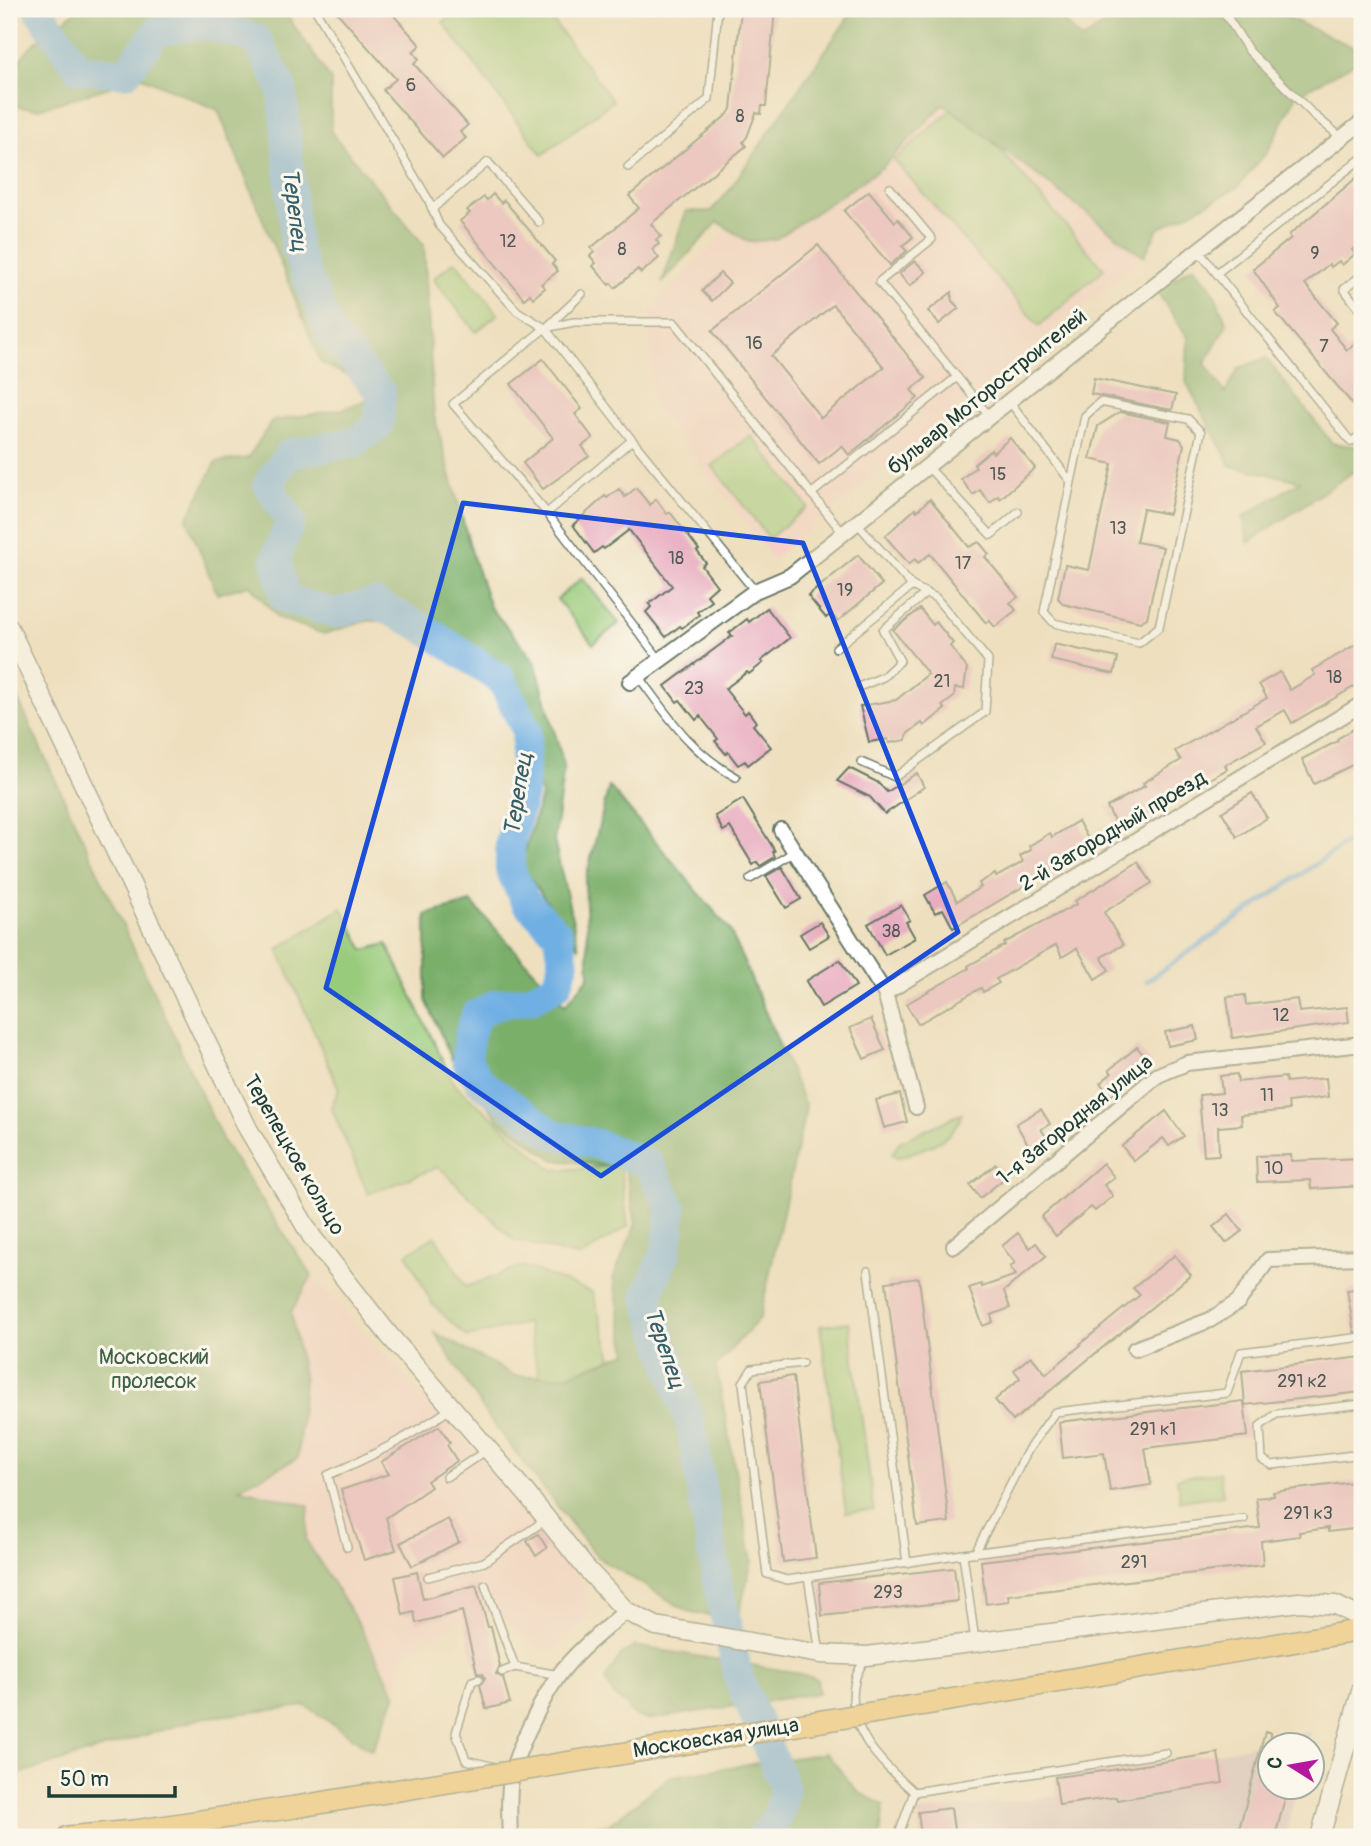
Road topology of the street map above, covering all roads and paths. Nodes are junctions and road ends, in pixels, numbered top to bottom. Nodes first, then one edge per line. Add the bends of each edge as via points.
1 (315, 9) edge
2 (718, 9) edge
3 (1222, 9) edge
4 (1362, 122) edge
5 (1342, 138) junction
6 (1362, 158) edge
7 (628, 167) dead end
8 (890, 188) dead end
9 (432, 209) junction
10 (538, 222) dead end
11 (1198, 250) junction
12 (1217, 273) junction
13 (1362, 275) edge
14 (582, 294) dead end
15 (1362, 313) edge
16 (545, 328) junction
17 (957, 377) junction
18 (1010, 402) junction
19 (991, 418) junction
20 (1362, 434) edge
21 (632, 440) junction
22 (928, 467) junction
23 (1071, 482) junction
24 (811, 494) junction
25 (1018, 512) dead end
26 (547, 513) junction
27 (857, 522) junction
28 (843, 533) junction
29 (912, 586) junction
30 (755, 591) junction
31 (926, 593) junction
32 (9, 628) edge
33 (836, 648) dead end
34 (660, 660) junction
35 (634, 679) joint
36 (861, 687) dead end
37 (1362, 704) edge
38 (861, 762) dead end
39 (736, 777) dead end
40 (781, 830) dead end
41 (796, 852) junction
42 (750, 879) dead end
43 (885, 993) junction
44 (1362, 1044) edge
45 (916, 1107) dead end
46 (954, 1246) dead end
47 (1362, 1257) edge
48 (868, 1270) dead end
49 (1362, 1336) edge
50 (1135, 1349) dead end
51 (802, 1363) dead end
52 (1362, 1404) edge
53 (452, 1408) junction
54 (488, 1449) junction
55 (1362, 1454) edge
56 (446, 1477) dead end
57 (547, 1519) junction
58 (1244, 1519) dead end
59 (347, 1548) dead end
60 (975, 1553) junction
61 (963, 1554) junction
62 (907, 1563) junction
63 (428, 1577) dead end
64 (808, 1577) junction
65 (485, 1585) dead end
66 (625, 1611) junction
67 (1362, 1618) edge
68 (1362, 1630) edge
69 (975, 1642) junction
70 (821, 1654) junction
71 (867, 1656) junction
72 (515, 1667) junction
73 (502, 1672) dead end
74 (559, 1675) junction
75 (479, 1679) dead end
76 (1362, 1688) edge
77 (1166, 1753) dead end
78 (513, 1772) junction
79 (914, 1792) junction
80 (68, 1837) edge
81 (510, 1837) edge
82 (898, 1837) edge
83 (1320, 1837) edge

1 - 9 lane
2 - 7 lane via 709,99
3 - 5 lane via 1249,51
4 - 5 street, бульвар Моторостроителей
5 - 11 street, бульвар Моторостроителей
6 - 12 lane
8 - 17 lane via 932,239 879,282
9 - 10 lane via 488,162
9 - 16 lane via 439,225 517,311
11 - 12 lane
11 - 18 street, бульвар Моторостроителей
12 - 20 lane via 1351,442
13 - 15 lane via 1345,289
14 - 16 lane
16 - 21 lane
16 - 24 lane via 574,323 674,322
16 - 26 lane via 453,404
17 - 19 lane
17 - 24 lane
18 - 19 street, бульвар Моторостроителей
18 - 23 lane
19 - 22 street, бульвар Моторостроителей
21 - 26 lane
21 - 30 lane
22 - 25 lane via 991,535
22 - 27 street, бульвар Моторостроителей
23 - 23 lane via 1044,612 1054,624 1139,643 1159,626 1201,432 1188,419 1100,402 1085,416
24 - 28 lane
26 - 34 lane
27 - 28 street, бульвар Моторостроителей
27 - 29 lane
28 - 30 street, бульвар Моторостроителей via 790,576
29 - 31 lane
29 - 33 lane
30 - 34 street, бульвар Моторостроителей
31 - 36 lane via 883,630 900,662
31 - 38 lane via 936,598 988,660 985,712 895,777
32 - 53 street, Терепецкое кольцо via 248,1129 312,1237
34 - 35 street, бульвар Моторостроителей
35 - 39 lane via 686,740 713,765
37 - 43 street, 2-й Загородный проезд
40 - 41 street
41 - 42 lane
41 - 43 street
43 - 45 street
44 - 46 street, 1-я Загородная улица via 1186,1063 1158,1076
47 - 50 street via 1268,1260 1238,1302 1210,1320
48 - 62 lane
49 - 60 lane via 1241,1352 1227,1393 1055,1412 1028,1450
51 - 64 lane via 752,1369 743,1383 767,1574 787,1580
52 - 55 lane via 1276,1415 1260,1426 1262,1459 1272,1465
53 - 54 street, Терепецкое кольцо
53 - 59 lane via 371,1458 328,1475
54 - 56 lane
54 - 57 street, Терепецкое кольцо
57 - 63 lane via 484,1562
57 - 66 street, Терепецкое кольцо
58 - 60 lane
60 - 61 lane
61 - 62 lane
61 - 69 lane
62 - 64 lane
64 - 70 lane
65 - 72 lane
66 - 70 street, Терепецкое кольцо via 656,1626
66 - 74 street
67 - 69 street, Терепецкое кольцо via 1335,1605 1298,1602
68 - 80 main road, Московская улица, bridge via 295,1807
69 - 71 street, Терепецкое кольцо
70 - 71 street, Терепецкое кольцо
71 - 79 lane via 855,1681 854,1713 868,1747
72 - 73 lane
72 - 74 lane
74 - 78 street via 532,1723
75 - 78 lane via 472,1681 456,1733 466,1760
76 - 83 street
77 - 79 lane
78 - 81 street
79 - 82 lane

